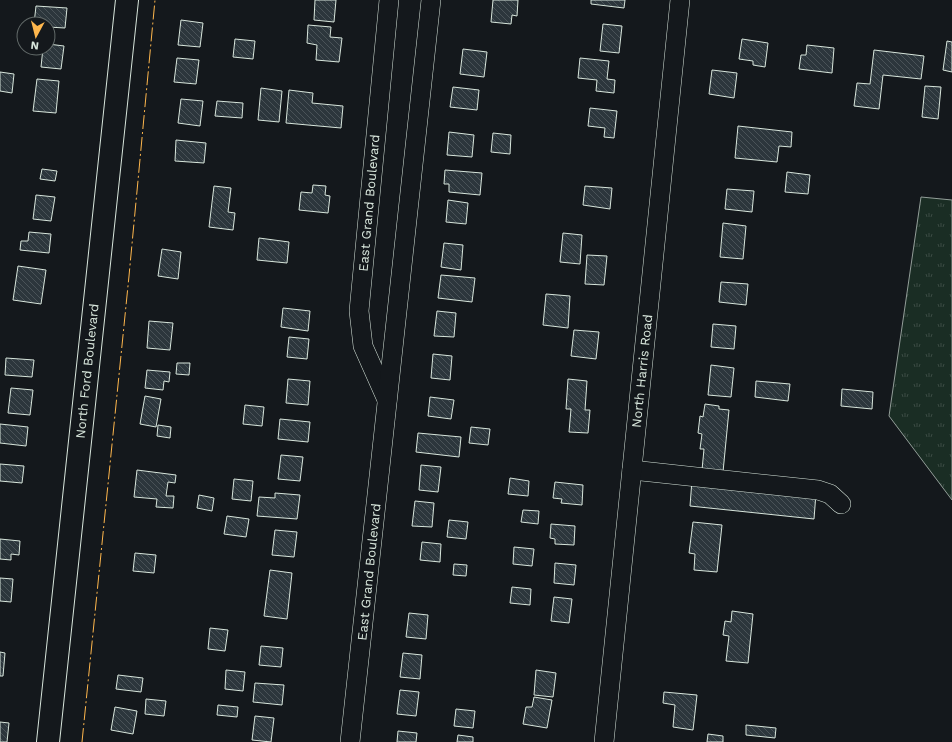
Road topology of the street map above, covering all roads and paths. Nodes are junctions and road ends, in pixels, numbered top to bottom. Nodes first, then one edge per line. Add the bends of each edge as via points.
1 (127, 0) edge
2 (389, 0) edge
3 (431, 0) edge
4 (680, 0) edge
5 (388, 401) junction
6 (632, 470) junction
7 (841, 504) dead end
8 (48, 742) edge
9 (350, 742) edge
10 (604, 742) edge

1 - 8 main road, North Ford Boulevard
2 - 5 street, East Grand Boulevard via 359,311 364,346
3 - 5 street, East Grand Boulevard
4 - 6 street, North Harris Road
5 - 9 street, East Grand Boulevard
6 - 7 street via 818,490 830,494
6 - 10 street, North Harris Road

